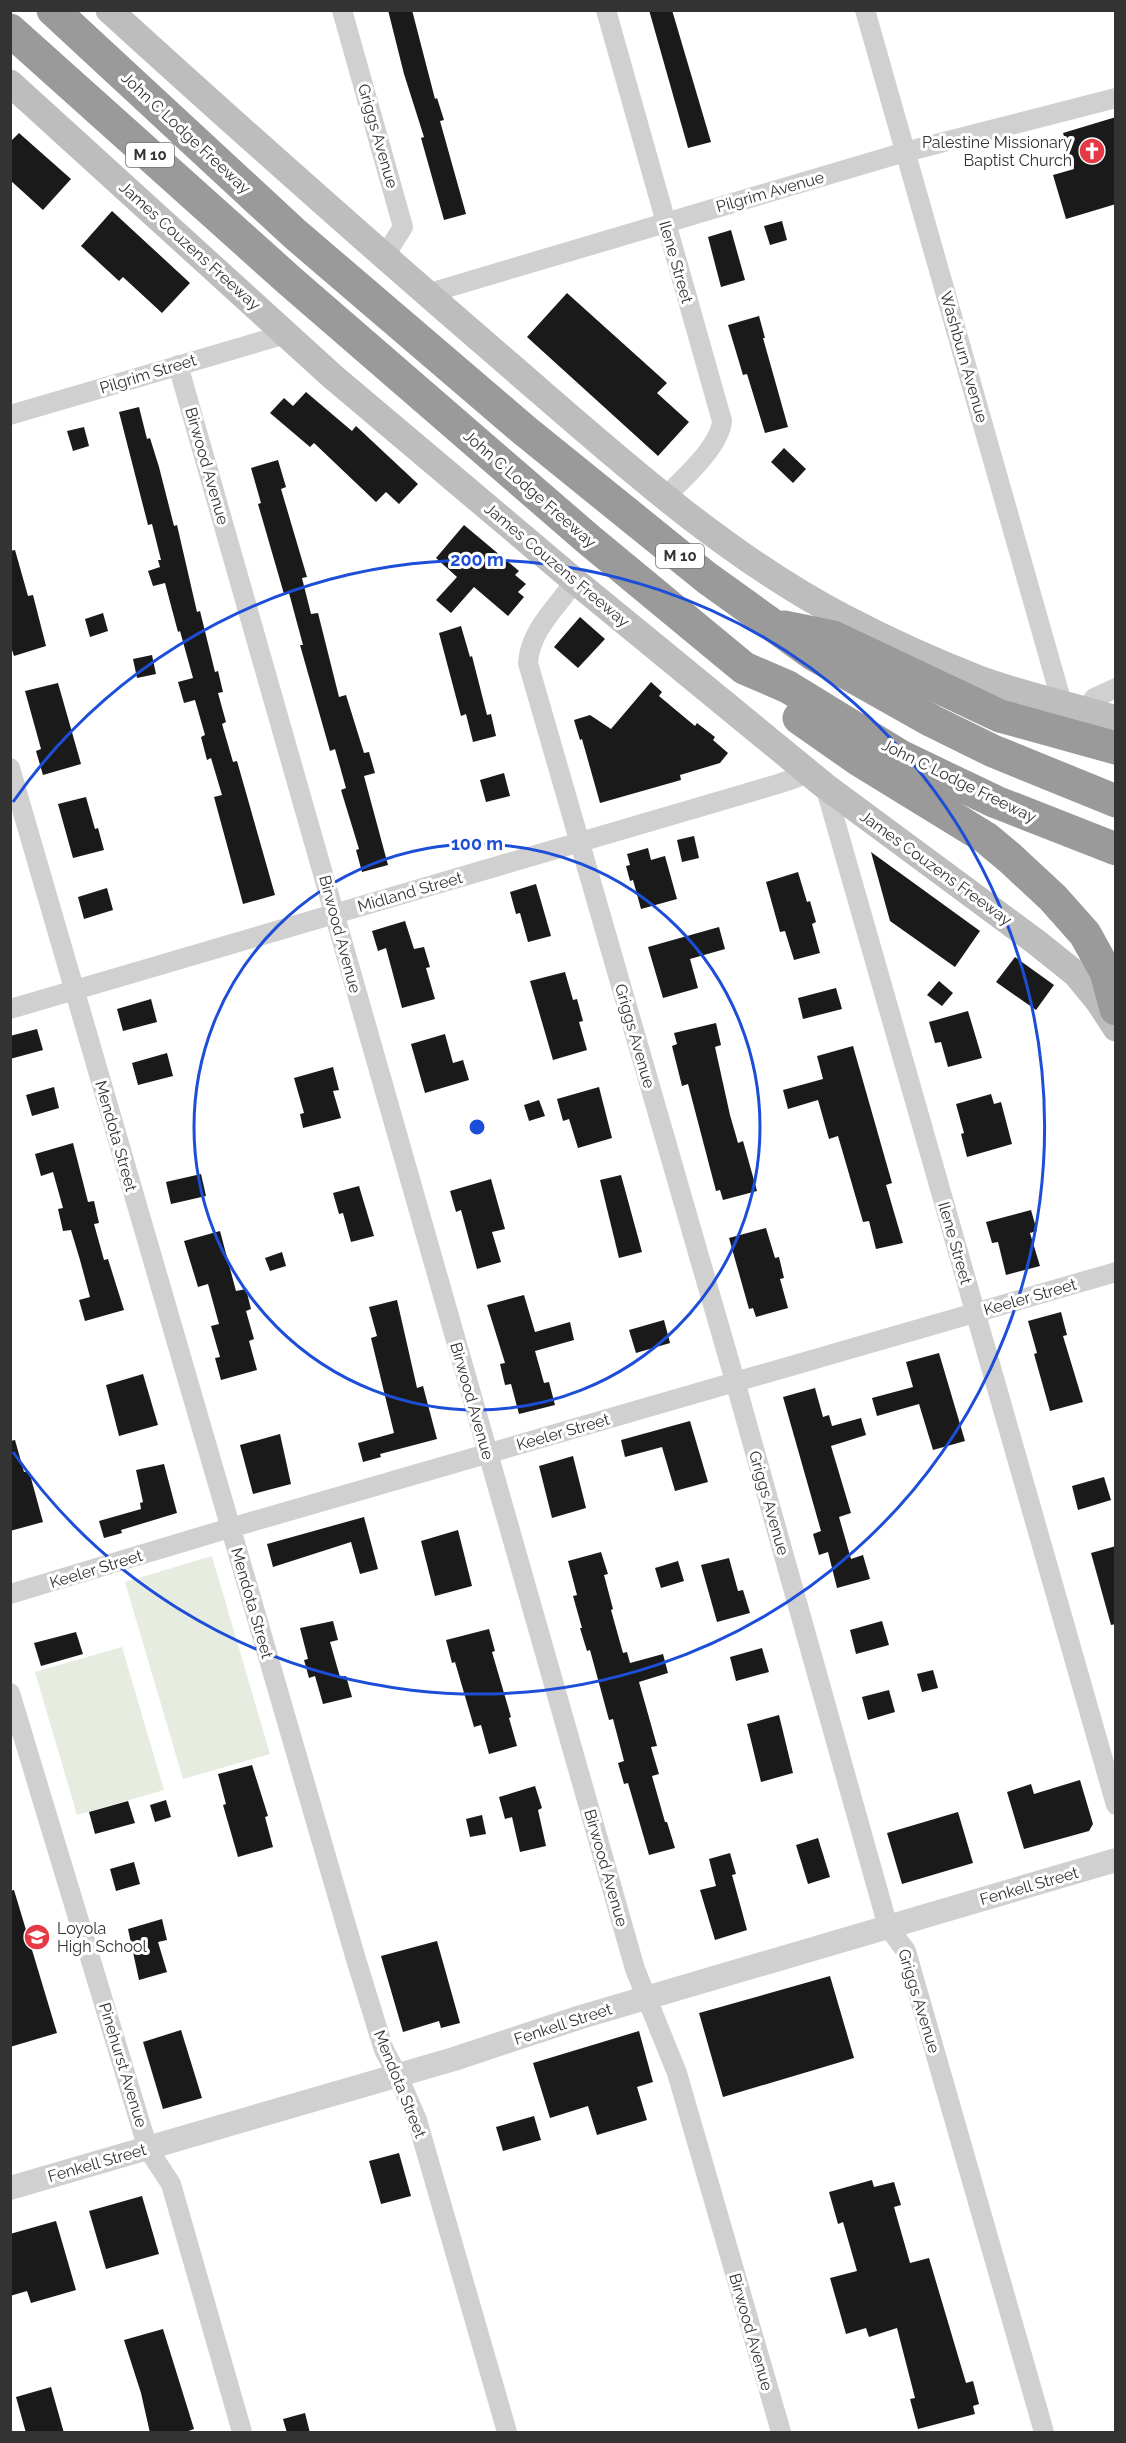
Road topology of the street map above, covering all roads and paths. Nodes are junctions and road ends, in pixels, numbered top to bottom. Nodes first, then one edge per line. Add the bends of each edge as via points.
1 (53, 10) edge
2 (109, 10) edge
3 (342, 10) edge
4 (606, 10) edge
5 (865, 10) edge
6 (10, 30) edge
7 (10, 83) edge
8 (1116, 98) edge
9 (905, 153) junction
10 (665, 223) junction
11 (384, 257) junction
12 (426, 294) junction
13 (286, 334) junction
14 (178, 365) junction
15 (10, 415) edge
16 (666, 496) junction
17 (575, 580) junction
18 (774, 626) junction
19 (744, 668) junction
20 (1116, 688) edge
21 (1074, 706) junction
22 (1116, 719) edge
23 (1116, 748) edge
24 (10, 768) edge
25 (817, 779) junction
26 (1116, 801) edge
27 (578, 843) junction
28 (1116, 849) edge
29 (334, 914) junction
30 (74, 991) junction
31 (1116, 1009) edge
32 (10, 1010) edge
33 (1116, 1028) edge
34 (1116, 1272) edge
35 (975, 1313) junction
36 (735, 1381) junction
37 (487, 1455) junction
38 (230, 1528) junction
39 (10, 1594) edge
40 (10, 1693) edge
41 (1116, 1805) edge
42 (1116, 1860) edge
43 (888, 1927) junction
44 (647, 1998) junction
45 (398, 2076) junction
46 (148, 2149) junction
47 (10, 2188) edge
48 (242, 2433) edge
49 (507, 2433) edge
50 (781, 2433) edge
51 (1044, 2433) edge

1 - 18 highway, John C Lodge Freeway / M 10 via 295,234 515,422 707,578
2 - 11 main road
3 - 11 street, Griggs Avenue via 403,227
4 - 10 street, Ilene Street
5 - 9 street, Washburn Avenue
6 - 19 highway, John C Lodge Freeway / M 10 via 290,281 588,539
7 - 13 main road, James Couzens Freeway
8 - 9 street, Pilgrim Avenue
9 - 10 street, Pilgrim Avenue
9 - 21 street, Washburn Avenue
10 - 12 street, Pilgrim Avenue
10 - 16 street, Ilene Street via 722,421 714,442
11 - 12 main road
12 - 16 main road
13 - 14 street, Pilgrim Street
13 - 17 main road, James Couzens Freeway
14 - 15 street, Pilgrim Street
14 - 29 street, Birwood Avenue
16 - 21 main road via 734,549 840,615 912,652 980,679
17 - 25 main road, James Couzens Freeway
17 - 27 street, Griggs Avenue via 535,634 528,663
18 - 23 highway via 833,637 1000,716
18 - 26 highway, John C Lodge Freeway / M 10 via 813,654 932,721 993,751
19 - 28 highway, John C Lodge Freeway / M 10 via 788,687 902,757 996,802
19 - 31 highway via 773,700 859,760 986,838 1010,858 1085,934 1106,972
20 - 21 street
21 - 22 main road
24 - 30 street, Mendota Street
25 - 27 street, Midland Street via 778,784
25 - 33 main road, James Couzens Freeway via 1076,974
25 - 35 street, Ilene Street
27 - 29 street, Midland Street
27 - 36 street, Griggs Avenue
29 - 30 street, Midland Street
29 - 37 street, Birwood Avenue
30 - 32 street, Midland Street
30 - 38 street, Mendota Street
34 - 35 street, Keeler Street
35 - 36 street, Keeler Street
35 - 41 street, Ilene Street
36 - 37 street, Keeler Street
36 - 43 street, Griggs Avenue
37 - 38 street, Keeler Street
37 - 44 street, Birwood Avenue via 635,1969
38 - 39 street, Keeler Street
38 - 45 street, Mendota Street via 355,1956 384,2050
40 - 46 street, Pinehurst Avenue
42 - 43 street, Fenkell Street
43 - 44 street, Fenkell Street
43 - 51 street, Griggs Avenue via 906,1951
44 - 45 street, Fenkell Street
44 - 50 street, Birwood Avenue via 677,2073
45 - 46 street, Fenkell Street
45 - 49 street, Mendota Street via 417,2120
46 - 47 street, Fenkell Street
46 - 48 street, Pinehurst Avenue via 171,2184

